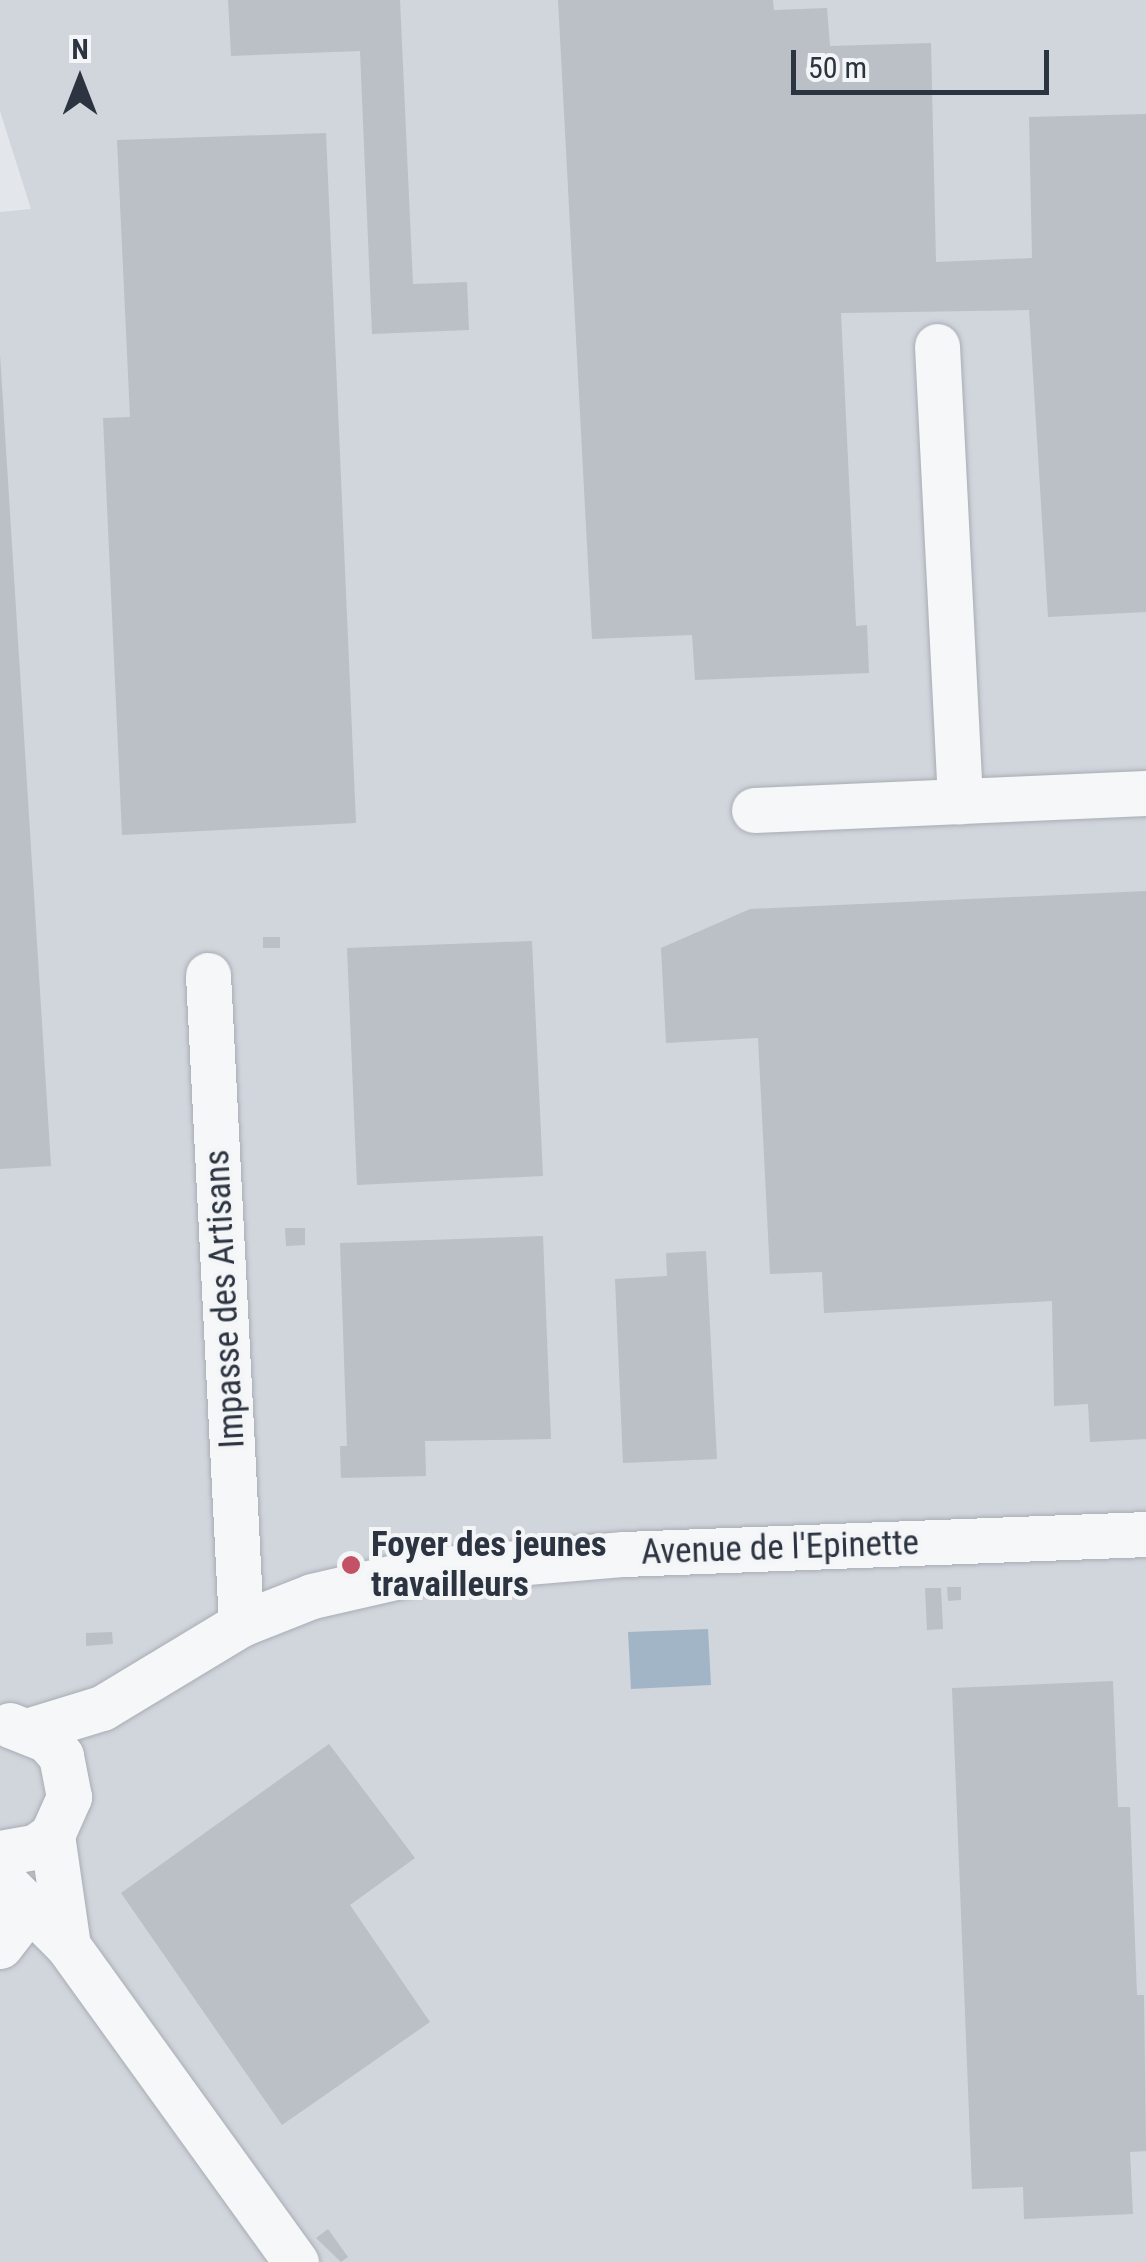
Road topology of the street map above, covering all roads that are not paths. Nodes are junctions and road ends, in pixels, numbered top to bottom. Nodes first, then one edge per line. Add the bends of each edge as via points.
1 (937, 346) dead end
2 (1146, 792) edge
3 (960, 801) junction
4 (754, 810) dead end
5 (208, 975) dead end
6 (1146, 1534) edge
7 (242, 1624) junction
8 (102, 1708) junction
9 (15, 1728) edge
10 (69, 1776) junction
11 (52, 1835) junction
12 (0, 1853) edge
13 (15, 1893) edge
14 (0, 1946) edge
15 (68, 1946) junction
16 (296, 2262) edge

1 - 3 street
2 - 3 street
3 - 4 street
5 - 7 street, Impasse des Artisans
6 - 7 street, Avenue de l'Epinette via 624,1554 421,1571 312,1596
7 - 8 street, Avenue de l'Epinette
8 - 9 street, Avenue de l'Epinette
8 - 10 street
9 - 10 street via 48,1740
10 - 11 street via 64,1818
11 - 12 street via 34,1847
11 - 15 street
13 - 14 street
13 - 15 street
15 - 16 street

